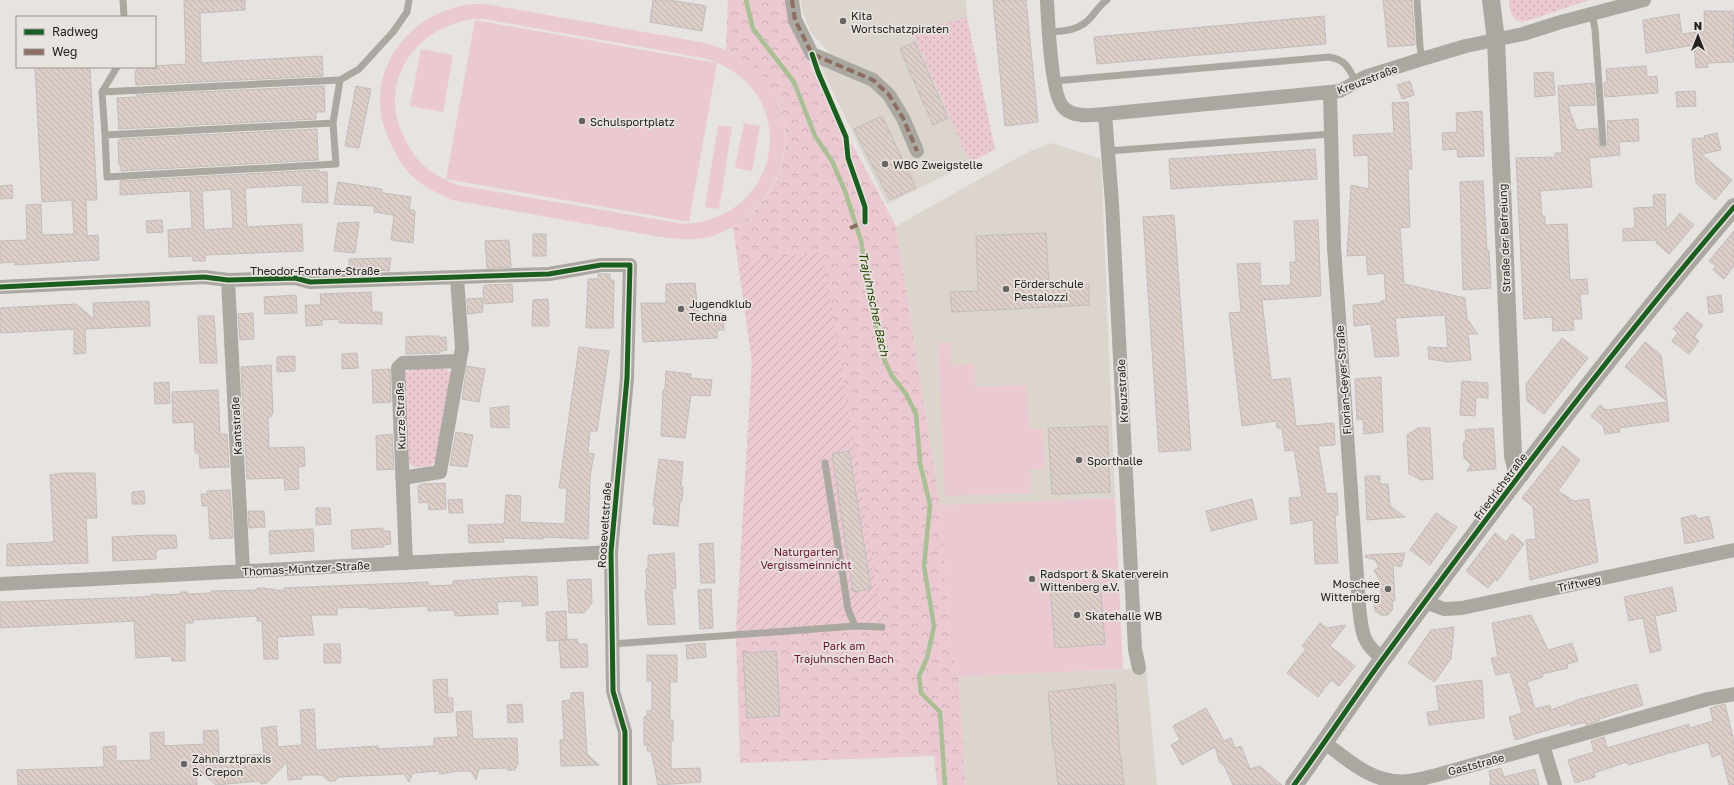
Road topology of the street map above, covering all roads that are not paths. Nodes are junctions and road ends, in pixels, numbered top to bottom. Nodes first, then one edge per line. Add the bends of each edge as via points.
1 (123, 0) edge
2 (409, 0) edge
3 (792, 0) edge
4 (1047, 0) edge
5 (1107, 0) edge
6 (1416, 0) edge
7 (1491, 0) edge
8 (1644, 0) edge
9 (1592, 14) junction
10 (124, 16) edge
11 (1050, 32) junction
12 (1496, 40) junction
13 (1422, 59) junction
14 (116, 68) edge
15 (340, 80) junction
16 (1054, 81) junction
17 (1356, 82) junction
18 (102, 92) junction
19 (1330, 93) junction
20 (1105, 114) junction
21 (333, 123) junction
22 (1332, 134) junction
23 (105, 135) junction
24 (1603, 143) dead end
25 (917, 151) dead end
26 (1108, 151) junction
27 (1734, 207) edge
28 (630, 265) joint
29 (457, 278) junction
30 (228, 280) junction
31 (0, 287) edge
32 (458, 361) junction
33 (825, 463) dead end
34 (1521, 474) junction
35 (402, 478) junction
36 (1734, 550) edge
37 (611, 552) junction
38 (406, 563) junction
39 (243, 571) junction
40 (0, 584) edge
41 (1425, 602) junction
42 (855, 626) junction
43 (882, 627) dead end
44 (612, 644) junction
45 (1383, 659) junction
46 (1139, 668) dead end
47 (1734, 694) edge
48 (1324, 742) junction
49 (1543, 745) junction
50 (625, 785) edge
51 (1294, 785) edge
52 (1555, 785) edge

1 - 10 lane
2 - 15 lane via 407,12 393,32 359,69
3 - 25 street via 795,20 812,54 873,80 889,95 903,118
4 - 11 street, Kreuzstraße
5 - 11 lane via 1087,22 1068,31
6 - 13 lane
7 - 12 street, Straße der Befreiung
8 - 9 street, Kreuzstraße
9 - 12 street, Kreuzstraße
9 - 24 lane
11 - 16 street, Kreuzstraße
12 - 13 street, Kreuzstraße
12 - 34 street, Straße der Befreiung via 1513,456 1516,468
13 - 17 street, Kreuzstraße
14 - 18 lane
15 - 18 lane
15 - 21 lane
16 - 17 lane via 1329,57 1344,62
16 - 20 street, Kreuzstraße via 1063,108 1078,115
17 - 19 street, Kreuzstraße via 1340,91
18 - 23 lane
19 - 20 street, Kreuzstraße
19 - 22 street, Florian-Geyer-Straße
20 - 26 street, Kreuzstraße
21 - 23 lane
21 - 23 lane via 336,164 107,177
22 - 26 lane
22 - 45 street, Florian-Geyer-Straße via 1334,247 1359,606 1366,643
26 - 46 street, Kreuzstraße via 1135,649
27 - 34 street, Friedrichstraße via 1639,322
28 - 29 street, Theodor-Fontane-Straße via 601,265 549,274
28 - 37 street, Rooseveltstraße via 627,378
29 - 30 street, Theodor-Fontane-Straße via 310,282 295,278
29 - 32 street via 462,348
30 - 31 street, Theodor-Fontane-Straße via 204,277
30 - 39 street, Kantstraße
32 - 35 street via 440,472
32 - 35 street, Kurze Straße via 403,363 398,368
33 - 42 lane via 848,609
34 - 41 street, Friedrichstraße
35 - 38 street, Kurze Straße
36 - 41 street, Triftweg via 1462,608 1444,609
37 - 38 street, Thomas-Müntzer-Straße
37 - 44 street, Rooseveltstraße
38 - 39 street, Thomas-Müntzer-Straße
39 - 40 street, Thomas-Müntzer-Straße
41 - 45 street, Friedrichstraße
42 - 43 lane
42 - 44 lane
44 - 50 street, Rooseveltstraße via 613,691 625,732
45 - 48 street, Friedrichstraße
47 - 49 street, Gaststraße
48 - 49 street, Gaststraße via 1361,770 1380,778 1397,781 1437,775
48 - 51 street, Friedrichstraße
49 - 52 street

